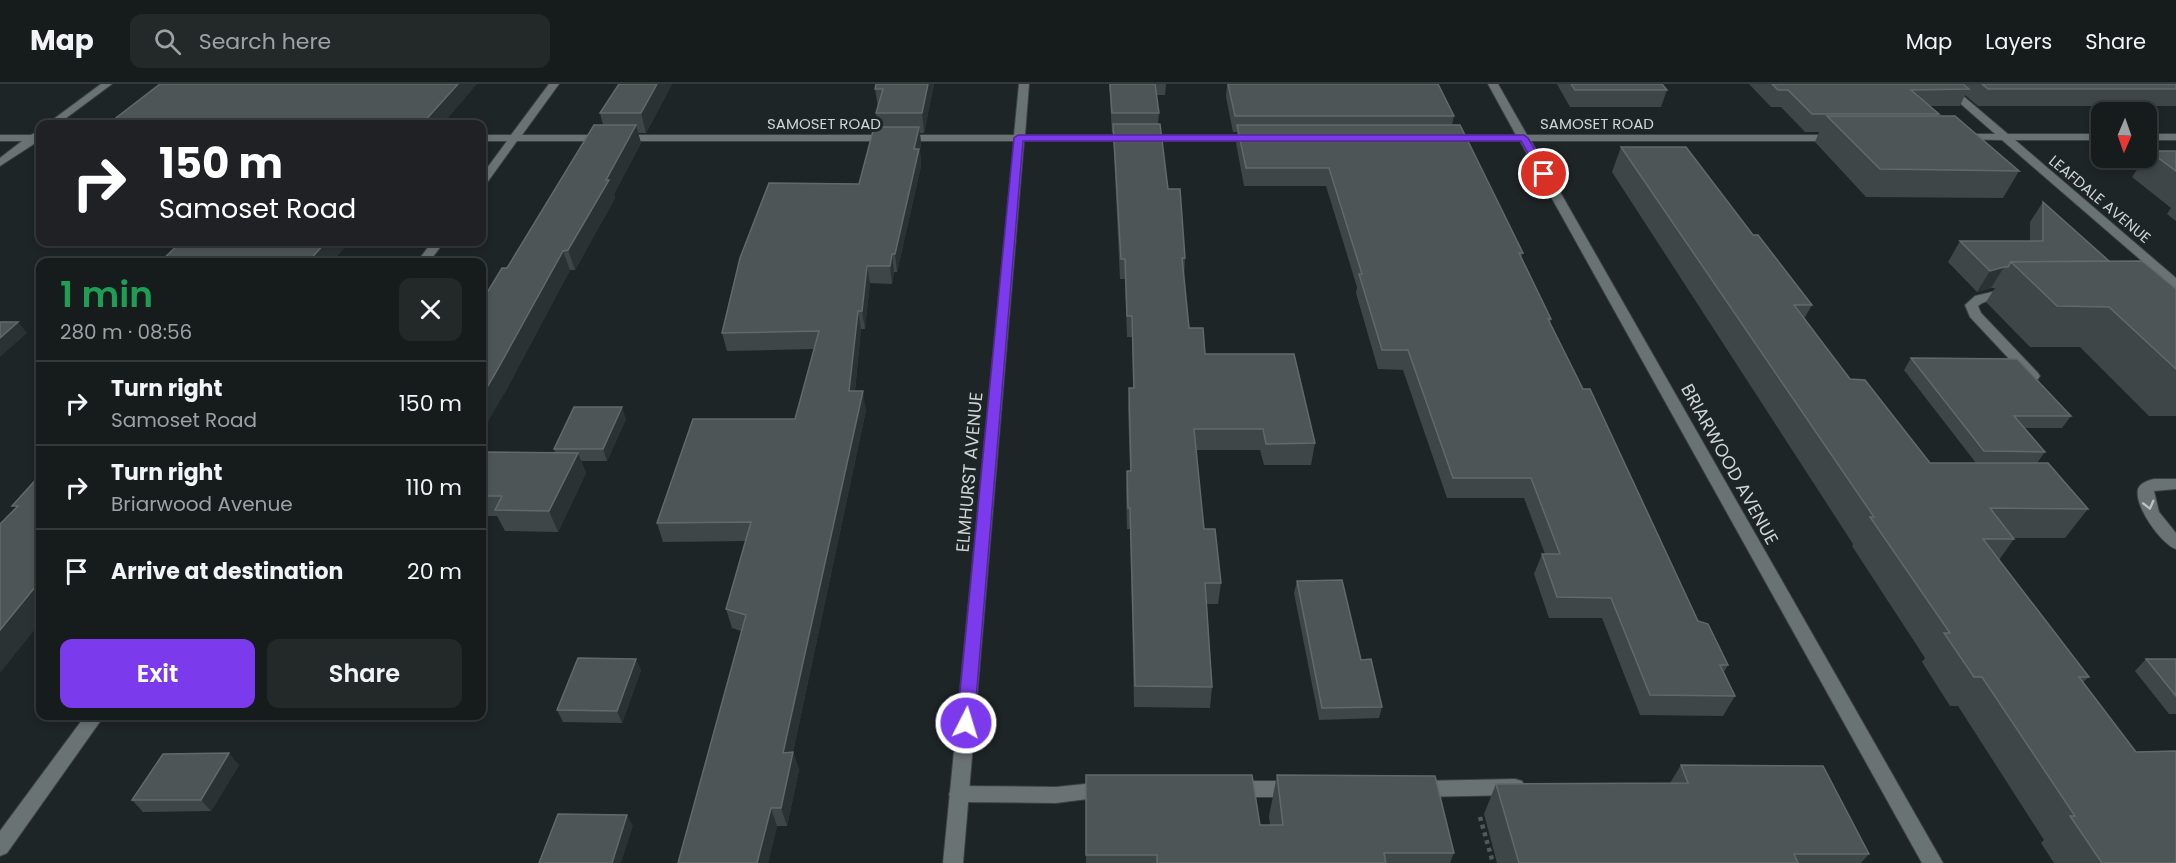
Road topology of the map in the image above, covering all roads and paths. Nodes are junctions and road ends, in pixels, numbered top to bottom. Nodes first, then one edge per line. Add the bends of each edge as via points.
1 (106, 84) edge
2 (554, 84) edge
3 (1024, 84) edge
4 (1493, 84) edge
5 (1943, 84) edge
6 (57, 120) edge
7 (36, 136) edge
8 (36, 137) edge
9 (2005, 137) junction
10 (2091, 137) edge
11 (2157, 137) edge
12 (2176, 137) edge
13 (0, 138) edge
14 (486, 138) edge
15 (515, 138) junction
16 (1018, 138) junction
17 (1270, 138) edge
18 (1434, 138) edge
19 (1524, 138) junction
20 (1850, 138) edge
21 (1945, 138) edge
22 (0, 162) edge
23 (486, 177) edge
24 (2176, 284) edge
25 (2020, 294) dead end
26 (2044, 387) edge
27 (2176, 484) edge
28 (2176, 543) edge
29 (92, 720) edge
30 (1531, 787) edge
31 (1472, 788) junction
32 (1220, 789) edge
33 (1254, 789) junction
34 (1311, 789) edge
35 (1402, 789) edge
36 (1128, 790) edge
37 (959, 794) junction
38 (1257, 810) edge
39 (0, 847) edge
40 (953, 863) edge
41 (1493, 863) edge
42 (1933, 863) edge

1 - 6 street
2 - 15 street
3 - 16 street, ELMHURST AVENUE
4 - 19 street, BRIARWOOD AVENUE
5 - 9 street, LEAFDALE AVENUE
7 - 13 street
8 - 22 street
9 - 10 street
9 - 21 street
9 - 24 street, LEAFDALE AVENUE
11 - 12 street
14 - 15 street, SAMOSET ROAD
15 - 16 street, SAMOSET ROAD
15 - 23 street
16 - 17 street, SAMOSET ROAD
16 - 37 street, ELMHURST AVENUE
18 - 19 street, SAMOSET ROAD
19 - 20 street, SAMOSET ROAD
19 - 42 street, BRIARWOOD AVENUE
25 - 26 street via 1991,294 1971,305
27 -> 28 street via 2154,484 2146,489 2145,502 2151,515
29 - 39 street
30 - 31 street
31 - 35 street
31 - 41 path
32 - 33 street
33 - 34 street
33 - 38 street
36 - 37 street via 1056,795
37 - 40 street, ELMHURST AVENUE

